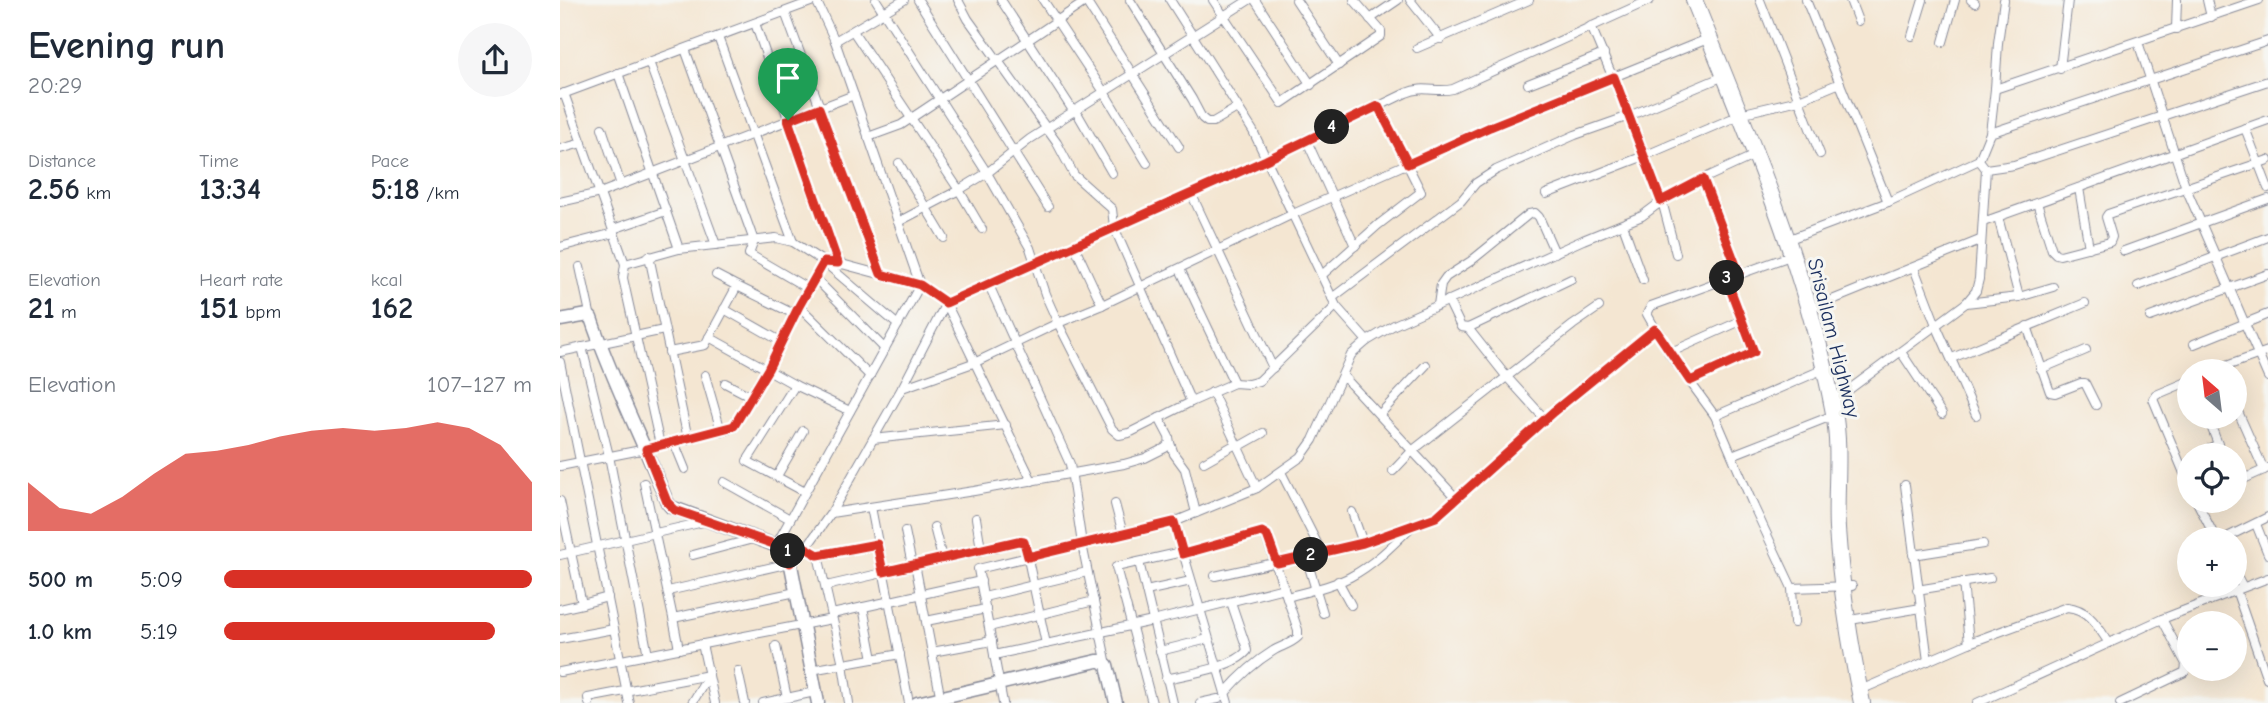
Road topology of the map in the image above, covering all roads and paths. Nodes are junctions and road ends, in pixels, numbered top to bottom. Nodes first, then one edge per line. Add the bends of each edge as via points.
1 (816, 0) edge
2 (876, 0) edge
3 (904, 0) edge
4 (918, 0) edge
5 (958, 0) edge
6 (1001, 0) edge
7 (1043, 0) edge
8 (1086, 0) edge
9 (1130, 0) edge
10 (1170, 0) edge
11 (1213, 0) edge
12 (1249, 0) edge
13 (1255, 0) edge
14 (1296, 0) edge
15 (1354, 0) edge
16 (1398, 0) edge
17 (1410, 0) edge
18 (1500, 0) edge
19 (1530, 0) edge
20 (1650, 0) edge
21 (1694, 0) edge
22 (1704, 0) edge
23 (1760, 0) edge
24 (1807, 0) edge
25 (1850, 0) edge
26 (1923, 0) edge
27 (1955, 0) edge
28 (2004, 0) edge
29 (2068, 0) edge
30 (2177, 0) edge
31 (2207, 0) edge
32 (2259, 0) edge
33 (2242, 3) edge
34 (1505, 11) junction
35 (785, 12) junction
36 (883, 13) junction
37 (1223, 16) junction
38 (2211, 17) junction
39 (1370, 19) junction
40 (1057, 22) junction
41 (1858, 22) dead end
42 (755, 23) junction
43 (1591, 26) junction
44 (2176, 29) junction
45 (853, 31) junction
46 (1193, 36) junction
47 (1912, 36) dead end
48 (718, 37) junction
49 (1710, 38) junction
50 (1440, 39) junction
51 (835, 41) junction
52 (1028, 41) junction
53 (2268, 41) edge
54 (1943, 42) dead end
55 (2138, 42) junction
56 (1417, 48) dead end
57 (685, 49) junction
58 (1164, 54) junction
59 (1604, 54) junction
60 (998, 61) junction
61 (649, 62) junction
62 (1339, 65) junction
63 (2060, 69) junction
64 (618, 73) junction
65 (1132, 74) junction
66 (1724, 76) junction
67 (1614, 77) junction
68 (2149, 80) junction
69 (968, 81) junction
70 (2268, 81) edge
71 (1840, 83) junction
72 (1528, 84) dead end
73 (1311, 85) junction
74 (1995, 89) junction
75 (1104, 92) junction
76 (562, 94) edge
77 (854, 95) junction
78 (940, 99) junction
79 (1799, 100) junction
80 (1378, 106) junction
81 (819, 108) junction
82 (1237, 108) junction
83 (1075, 111) junction
84 (1744, 113) junction
85 (1629, 116) junction
86 (2163, 117) junction
87 (911, 118) junction
88 (788, 120) junction
89 (2268, 120) edge
90 (602, 128) dead end
91 (2245, 128) junction
92 (1047, 129) junction
93 (1990, 132) junction
94 (754, 133) junction
95 (868, 137) junction
96 (1306, 139) junction
97 (582, 142) junction
98 (720, 146) junction
99 (1179, 147) dead end
100 (560, 149) edge
101 (1014, 153) junction
102 (1820, 154) dead end
103 (2175, 154) junction
104 (1755, 155) junction
105 (1644, 156) junction
106 (685, 159) junction
107 (1266, 160) junction
108 (1979, 160) junction
109 (2268, 160) edge
110 (899, 163) dead end
111 (1147, 163) dead end
112 (2258, 163) junction
113 (1408, 164) junction
114 (1986, 169) junction
115 (653, 172) junction
116 (987, 173) junction
117 (1112, 173) dead end
118 (1703, 179) junction
119 (621, 185) junction
120 (2079, 188) junction
121 (2186, 188) junction
122 (2268, 188) edge
123 (959, 190) junction
124 (1191, 192) junction
125 (600, 193) junction
126 (1546, 194) dead end
127 (1333, 197) junction
128 (2268, 198) edge
129 (1661, 201) junction
130 (560, 202) edge
131 (1888, 202) junction
132 (2038, 203) junction
133 (926, 207) junction
134 (1048, 208) dead end
135 (666, 211) junction
136 (1293, 214) junction
137 (1998, 217) junction
138 (898, 222) junction
139 (1983, 222) junction
140 (2202, 223) junction
141 (1623, 225) junction
142 (1114, 227) junction
143 (982, 229) dead end
144 (614, 231) junction
145 (944, 237) dead end
146 (1796, 237) junction
147 (2268, 237) edge
148 (1980, 240) junction
149 (754, 241) junction
150 (793, 242) junction
151 (716, 245) junction
152 (1355, 246) junction
153 (560, 247) edge
154 (1075, 247) junction
155 (680, 248) junction
156 (2089, 248) junction
157 (1219, 250) junction
158 (2124, 251) dead end
159 (1555, 253) junction
160 (1676, 254) dead end
161 (1793, 255) junction
162 (649, 256) junction
163 (2217, 256) junction
164 (824, 262) junction
165 (838, 263) junction
166 (625, 264) junction
167 (1035, 265) junction
168 (580, 267) dead end
169 (1914, 268) junction
170 (1180, 269) junction
171 (1739, 273) junction
172 (881, 274) junction
173 (2268, 274) edge
174 (716, 275) dead end
175 (1322, 275) junction
176 (815, 278) junction
177 (1726, 278) junction
178 (1571, 279) dead end
179 (1643, 280) dead end
180 (988, 284) junction
181 (920, 285) junction
182 (737, 286) junction
183 (2137, 286) dead end
184 (1141, 288) junction
185 (2053, 288) dead end
186 (2230, 288) junction
187 (809, 289) junction
188 (2019, 297) junction
189 (1448, 300) junction
190 (1334, 302) junction
191 (946, 303) junction
192 (1966, 303) junction
193 (2085, 303) dead end
194 (1102, 305) junction
195 (1438, 305) junction
196 (1599, 307) dead end
197 (1814, 307) junction
198 (724, 309) junction
199 (797, 310) junction
200 (2268, 314) edge
201 (2150, 317) dead end
202 (591, 318) junction
203 (1740, 319) junction
204 (560, 320) edge
205 (1058, 323) junction
206 (2245, 323) junction
207 (898, 325) junction
208 (1936, 325) junction
209 (2027, 326) junction
210 (1468, 328) junction
211 (1655, 329) junction
212 (664, 330) junction
213 (636, 336) junction
214 (709, 337) junction
215 (1367, 341) junction
216 (782, 342) junction
217 (600, 343) junction
218 (1016, 343) junction
219 (2194, 344) dead end
220 (582, 347) junction
221 (885, 349) junction
222 (2086, 350) dead end
223 (2268, 351) edge
224 (560, 352) edge
225 (669, 352) junction
226 (1901, 352) junction
227 (1669, 353) junction
228 (2258, 355) junction
229 (1952, 358) junction
230 (2247, 359) edge
231 (560, 362) edge
232 (976, 362) junction
233 (1426, 366) dead end
234 (1273, 368) junction
235 (768, 369) junction
236 (1824, 369) junction
237 (2041, 369) junction
238 (705, 375) dead end
239 (870, 376) junction
240 (1343, 376) junction
241 (1506, 376) junction
242 (2268, 377) edge
243 (1690, 381) junction
244 (726, 383) dead end
245 (1234, 383) junction
246 (795, 385) junction
247 (2177, 386) edge
248 (902, 388) junction
249 (1212, 392) junction
250 (752, 397) junction
251 (1839, 397) junction
252 (1191, 402) junction
253 (2096, 405) dead end
254 (850, 411) junction
255 (1380, 414) junction
256 (1942, 414) dead end
257 (1834, 415) junction
258 (1976, 415) dead end
259 (1715, 416) junction
260 (1160, 418) junction
261 (1545, 419) junction
262 (1006, 425) junction
263 (2247, 429) edge
264 (721, 431) junction
265 (803, 431) dead end
266 (1263, 433) dead end
267 (688, 439) junction
268 (873, 439) junction
269 (674, 442) junction
270 (1170, 443) junction
271 (660, 445) junction
272 (1237, 445) junction
273 (2177, 446) edge
274 (646, 449) junction
275 (1412, 451) junction
276 (1732, 455) junction
277 (609, 456) junction
278 (581, 461) junction
279 (1204, 462) dead end
280 (560, 466) edge
281 (685, 469) dead end
282 (2266, 469) edge
283 (1393, 471) dead end
284 (1281, 472) junction
285 (1071, 475) junction
286 (777, 476) junction
287 (2247, 478) edge
288 (1032, 481) junction
289 (724, 482) dead end
290 (644, 483) dead end
291 (1905, 485) dead end
292 (1257, 488) junction
293 (805, 492) junction
294 (1457, 499) junction
295 (560, 501) edge
296 (1115, 504) dead end
297 (871, 508) junction
298 (1352, 512) dead end
299 (831, 513) junction
300 (1196, 513) junction
301 (976, 517) dead end
302 (2268, 517) edge
303 (790, 519) junction
304 (708, 522) junction
305 (1174, 522) junction
306 (1414, 524) junction
307 (2256, 524) junction
308 (934, 527) dead end
309 (2247, 528) edge
310 (905, 531) dead end
311 (656, 533) junction
312 (1123, 534) junction
313 (756, 538) junction
314 (626, 540) junction
315 (1363, 543) junction
316 (877, 544) junction
317 (1082, 544) junction
318 (1983, 544) dead end
319 (776, 545) junction
320 (597, 546) junction
321 (806, 548) junction
322 (981, 549) junction
323 (570, 552) junction
324 (1182, 553) junction
325 (1322, 553) junction
326 (2268, 554) edge
327 (560, 555) edge
328 (692, 555) dead end
329 (818, 555) junction
330 (1913, 555) junction
331 (1028, 557) junction
332 (1306, 557) junction
333 (942, 558) junction
334 (1139, 562) junction
335 (790, 563) junction
336 (1277, 563) junction
337 (914, 565) junction
338 (883, 572) junction
339 (1087, 572) junction
340 (1214, 576) dead end
341 (1990, 578) dead end
342 (2268, 578) edge
343 (981, 581) junction
344 (1191, 581) junction
345 (1338, 581) junction
346 (1963, 582) junction
347 (826, 586) junction
348 (1034, 586) junction
349 (2247, 586) edge
350 (1847, 587) junction
351 (1316, 589) junction
352 (1792, 589) junction
353 (1917, 590) junction
354 (668, 591) junction
355 (1146, 591) junction
356 (796, 592) junction
357 (1285, 592) junction
358 (921, 594) junction
359 (608, 597) junction
360 (984, 597) junction
361 (2217, 597) edge
362 (2243, 597) edge
363 (889, 601) junction
364 (1094, 601) junction
365 (1231, 602) junction
366 (582, 604) junction
367 (1351, 605) dead end
368 (863, 607) junction
369 (1921, 608) junction
370 (560, 609) edge
371 (986, 609) junction
372 (1199, 610) junction
373 (1323, 613) dead end
374 (1040, 614) junction
375 (832, 616) junction
376 (673, 618) junction
377 (1856, 619) junction
378 (2162, 619) junction
379 (926, 621) junction
380 (1153, 621) junction
381 (1794, 623) dead end
382 (801, 625) junction
383 (1130, 626) junction
384 (989, 627) junction
385 (614, 629) junction
386 (1100, 633) junction
387 (560, 639) edge
388 (1208, 639) junction
389 (992, 641) junction
390 (1969, 643) junction
391 (2109, 643) junction
392 (702, 644) junction
393 (1046, 644) junction
394 (776, 646) dead end
395 (679, 649) junction
396 (1160, 651) junction
397 (932, 652) junction
398 (648, 654) junction
399 (900, 654) junction
400 (994, 655) junction
401 (873, 659) junction
402 (620, 660) junction
403 (1928, 661) junction
404 (843, 664) junction
405 (1107, 665) junction
406 (1217, 667) junction
407 (811, 670) junction
408 (738, 671) dead end
409 (560, 672) edge
410 (709, 675) junction
411 (1166, 678) junction
412 (2267, 679) edge
413 (999, 683) junction
414 (970, 689) junction
415 (626, 690) junction
416 (1221, 696) junction
417 (817, 697) edge
418 (787, 698) junction
419 (1866, 698) edge
420 (941, 700) edge
421 (589, 703) edge
422 (628, 703) edge
423 (692, 703) edge
424 (715, 703) edge
425 (745, 703) edge
426 (763, 703) edge
427 (849, 703) edge
428 (909, 703) edge
429 (917, 703) edge
430 (973, 703) edge
431 (1003, 703) edge
432 (1116, 703) edge
433 (1152, 703) edge
434 (1173, 703) edge
435 (1200, 703) edge
436 (1228, 703) edge
437 (1978, 703) edge
438 (2120, 703) edge

1 - 35 street
1 - 51 street
2 - 36 street
3 - 36 street
4 - 69 street
5 - 60 street
6 - 52 street
7 - 40 street
8 - 40 street
8 - 65 street
9 - 58 street
10 - 46 street
11 - 37 street
12 - 37 street
13 - 73 street
14 - 62 street
15 - 39 street
16 - 39 street
17 - 50 street
18 - 34 street
19 - 34 street
20 - 43 street
21 - 49 highway, Srisailam Highway
22 - 84 highway, Srisailam Highway
23 - 79 street
24 - 71 street
25 - 41 street
26 - 47 street
27 - 54 street
28 - 74 street
29 - 63 street
30 - 44 street
31 - 38 street
32 - 33 street
33 - 38 street
34 - 50 street
35 - 42 street
35 - 81 street
36 - 45 street
36 - 78 street
37 - 46 street
37 - 73 street via 1280,102
38 - 44 street
39 - 62 street via 1381,36
40 - 52 street
40 - 75 street
42 - 48 street
42 - 88 street
43 - 59 street
43 - 80 street via 1452,89 1415,89
44 - 55 street
45 - 51 street
45 - 87 street
46 - 58 street
46 - 82 street
48 - 57 street
48 - 94 street
49 - 66 highway, Srisailam Highway
49 - 67 street
50 - 56 street
51 - 77 street
52 - 60 street
52 - 83 street
53 - 68 street
55 - 63 street
55 - 68 street
57 - 61 street
57 - 98 street
58 - 65 street
58 - 82 street via 1206,122
59 - 67 street
59 - 72 street
60 - 69 street
60 - 92 street
61 - 64 street
61 - 106 street
62 - 73 street
63 - 74 street
64 - 76 street
64 - 115 street
65 - 75 street
65 - 99 street
66 - 84 highway, Srisailam Highway
66 - 85 street
67 - 85 street
67 - 113 street
68 - 86 street
68 - 93 street
69 - 78 street
69 - 101 street
70 - 86 street
71 - 79 street
71 - 131 street
74 - 93 street
75 - 83 street
75 - 111 street
76 - 97 street
77 - 81 street
77 - 95 street
78 - 87 street
78 - 116 street
79 - 84 street
79 - 102 street
80 - 96 street
80 - 113 street
81 - 88 street
81 - 172 street
82 - 107 street
83 - 92 street
83 - 117 street
84 - 104 highway, Srisailam Highway
84 - 105 street
84 - 146 highway, Srisailam Highway
85 - 105 street
85 - 190 street via 1496,170
86 - 103 street
86 - 114 street via 2014,165
87 - 95 street
87 - 123 street
88 - 94 street
88 - 165 street
89 - 91 street
90 - 119 street
91 - 103 street
91 - 112 street
92 - 101 street
92 - 142 street via 1074,175 1112,209
93 - 108 street
94 - 98 street
94 - 150 street
95 - 138 street
96 - 107 street
96 - 127 street
97 - 100 street
97 - 125 street
98 - 106 street
98 - 149 street
101 - 116 street
101 - 134 street
103 - 120 street
103 - 121 street
104 - 118 street
104 - 161 highway, Srisailam Highway
105 - 126 street
105 - 129 street
106 - 115 street
106 - 151 street
107 - 124 street
107 - 136 street
108 - 114 street
108 - 131 street
109 - 112 street
110 - 133 street
112 - 121 street
112 - 122 street
113 - 127 street
113 - 152 street via 1419,195
114 - 139 street
115 - 119 street
115 - 135 street
116 - 123 street
116 - 167 street via 1018,224
118 - 129 street
118 - 171 street
119 - 125 street
120 - 132 street
120 - 156 street
121 - 140 street
121 - 156 street via 2108,215 2111,240
123 - 133 street
123 - 143 street
124 - 142 street
124 - 157 street
125 - 130 street
125 - 144 street
127 - 136 street
127 - 152 street
128 - 140 street
129 - 141 street
129 - 160 street
131 - 146 street
132 - 137 street
132 - 156 street via 2056,254
133 - 138 street
133 - 145 street
135 - 144 street
135 - 155 street
136 - 157 street
136 - 175 street
137 - 139 street
137 - 188 street
138 - 181 street
139 - 148 street
140 - 158 street
140 - 163 street
141 - 159 street
141 - 179 street
142 - 154 street
142 - 184 street
144 - 153 street
144 - 166 street
146 - 197 highway, Srisailam Highway
147 - 163 street
148 - 169 street
148 - 192 street via 1979,279
149 - 150 street via 776,238
149 - 151 street
149 - 187 street via 751,257
150 - 164 street
151 - 155 street
152 - 175 street
154 - 167 street
154 - 194 street
155 - 162 street
157 - 170 street
157 - 234 street
159 - 189 street
159 - 195 street via 1538,217 1529,214 1446,277
161 - 171 street
161 - 197 highway, Srisailam Highway
162 - 166 street
162 - 212 street
163 - 183 street
163 - 186 street
164 - 165 street
164 - 176 street
164 - 207 street
165 - 172 street
166 - 213 street via 623,278
167 - 180 street
167 - 205 street
168 - 202 street
169 - 197 street
169 - 208 street
170 - 184 street
170 - 245 street
171 - 177 street
172 - 181 street
173 - 186 street
174 - 182 street
175 - 190 street
176 - 187 street
176 - 221 street
177 - 203 street
177 - 211 street via 1651,306 1647,314
178 - 210 street
180 - 191 street
180 - 218 street
181 - 191 street
181 - 207 street
182 - 198 street
182 - 199 street
184 - 194 street
184 - 252 street
185 - 188 street
186 - 201 street
186 - 206 street
187 - 199 street
188 - 192 street
189 - 195 street
189 - 210 street via 1461,327
190 - 215 street
190 - 234 street
191 - 232 street
191 - 248 street
192 - 208 street
193 - 209 street
194 - 205 street
195 - 215 street
196 - 241 street
197 - 236 highway, Srisailam Highway
197 - 251 highway, Srisailam Highway
198 - 214 street
198 - 216 street
199 - 216 street
199 - 239 street
200 - 206 street
202 - 204 street
202 - 217 street
203 - 227 street
203 - 243 street via 1754,352
205 - 218 street
205 - 260 street via 1112,429 1119,435 1129,433
206 - 219 street
206 - 228 street
207 - 221 street
208 - 226 street
208 - 229 street
209 - 229 street
209 - 237 street
210 - 241 street
211 - 227 street
211 - 261 street
212 - 213 street
212 - 225 street
213 - 217 street
213 - 271 street
214 - 225 street via 705,345
214 - 235 street
215 - 240 street via 1351,355
216 - 235 street
217 - 220 street
217 - 274 street
218 - 232 street
218 - 285 street via 1067,455
220 - 224 street
220 - 277 street
221 - 239 street
222 - 237 street
223 - 228 street
225 - 267 street
226 - 251 street
226 - 256 street
227 - 243 street
228 - 230 street
228 - 242 street
229 - 258 street
231 - 278 street
232 - 248 street
232 - 262 street
233 - 255 street
234 - 245 street via 1259,381
235 - 246 street
235 - 250 street
236 - 257 highway, Srisailam Highway
236 - 259 street
237 - 253 street via 2050,392 2085,383
238 - 264 street
239 - 254 street
240 - 255 street
240 - 284 street via 1313,440 1301,457
241 - 261 street
241 - 275 street
243 - 259 street
244 - 250 street
245 - 249 street
246 - 254 street
246 - 286 street via 747,461
247 - 273 street via 2153,399
248 - 268 street
249 - 252 street
249 - 272 street
250 - 264 street via 734,426
251 - 350 highway, Srisailam Highway via 1845,426
252 - 260 street
254 - 293 street
255 - 275 street
257 - 276 street
257 - 350 highway, Srisailam Highway via 1838,529
259 - 276 street
260 - 270 street
261 - 294 street
262 - 268 street
262 - 288 street
263 - 282 street
264 - 267 street
265 - 286 street
266 - 272 street
267 - 269 street
268 - 299 street
269 - 271 street
269 - 281 street
270 - 285 street via 1145,458
270 - 300 street via 1185,469
271 - 274 street
272 - 279 street
272 - 292 street
274 - 277 street
274 - 304 street via 667,502 675,510
275 - 283 street
275 - 294 street
276 - 352 street
277 - 278 street
277 - 314 street
278 - 280 street
278 - 320 street
282 - 287 street
284 - 292 street
284 - 325 street
285 - 288 street
285 - 317 street
286 - 293 street
288 - 297 street
289 - 303 street
290 - 311 street
291 - 330 street
292 - 300 street
293 - 303 street
294 - 306 street via 1436,517
295 - 323 street
296 - 312 street
297 - 299 street
297 - 316 street
298 - 315 street
299 - 321 street
300 - 305 street
301 - 322 street
302 - 307 street
303 - 319 street
304 - 311 street
304 - 313 street
305 - 312 street
305 - 324 street
306 - 315 street
306 - 345 street via 1374,560
307 - 309 street
307 - 326 street
308 - 333 street
310 - 337 street
311 - 314 street
311 - 354 street
312 - 317 street
313 - 319 street
313 - 328 street
314 - 320 street
314 - 398 street
315 - 325 street
316 - 329 street
316 - 338 street
317 - 331 street
317 - 339 street
318 - 330 street
319 - 335 street via 788,550
320 - 323 street
320 - 359 street
321 - 329 street
321 - 335 street
322 - 331 street via 1021,541
322 - 333 street
323 - 327 street
323 - 366 street
324 - 334 street
324 - 336 street via 1262,532
324 - 344 street
325 - 332 street
329 - 347 street
330 - 353 street
331 - 343 street via 978,569
331 - 348 street
332 - 336 street
332 - 351 street
333 - 337 street
334 - 355 street
334 - 383 street via 1115,570
335 - 354 street
335 - 356 street
336 - 340 street
336 - 357 street
337 - 338 street
337 - 358 street
338 - 347 street
338 - 363 street
339 - 348 street
339 - 364 street
341 - 346 street
342 - 349 street
343 - 358 street
343 - 360 street
344 - 355 street
344 - 372 street
345 - 351 street
345 - 367 street
346 - 353 street
346 - 390 street
347 - 375 street
348 - 360 street
348 - 374 street
350 - 352 street
350 - 377 highway, Srisailam Highway
350 - 419 highway, Srisailam Highway
351 - 357 street
351 - 373 street
352 - 381 street
353 - 369 street
354 - 376 street
355 - 380 street
356 - 376 street
356 - 382 street
357 - 365 street
357 - 416 street via 1298,637 1256,663
358 - 363 street
358 - 379 street
359 - 366 street
359 - 385 street
360 - 371 street
361 - 378 street
362 - 412 street
363 - 368 street
363 - 399 street
364 - 374 street
364 - 386 street
365 - 372 street
365 - 406 street via 1247,651
366 - 370 street
368 - 375 street
368 - 401 street
369 - 377 street
369 - 403 street
371 - 379 street
371 - 384 street
372 - 380 street
372 - 388 street
374 - 384 street
374 - 393 street
375 - 382 street
375 - 404 street
376 - 395 street
377 - 419 highway, Srisailam Highway
378 - 391 street
378 - 438 street via 2186,664 2185,672
379 - 397 street
380 - 383 street
380 - 396 street
382 - 392 street
382 - 407 street
383 - 386 street
383 - 433 street
384 - 389 street
385 - 387 street
385 - 402 street
386 - 393 street
386 - 405 street
388 - 396 street
388 - 406 street
389 - 397 street
389 - 400 street
390 - 391 street via 2067,607 2091,618
390 - 403 street
391 - 437 street
392 - 395 street
392 - 410 street
393 - 400 street
394 - 418 street
395 - 398 street
396 - 411 street
397 - 420 street
398 - 402 street
399 - 401 street
399 - 428 street
400 - 413 street
401 - 404 street
402 - 409 street
402 - 415 street
403 - 419 street
404 - 407 street
404 - 427 street
405 - 413 street via 1097,661
405 - 432 street
406 - 411 street
406 - 416 street
407 - 417 street
408 - 425 street
410 - 415 street
410 - 423 street
410 - 424 street
411 - 434 street
413 - 414 street
413 - 431 street
414 - 420 street
414 - 430 street
415 - 421 street via 588,698
415 - 422 street
416 - 435 street
416 - 436 street
417 - 418 street
418 - 426 street
420 - 429 street

